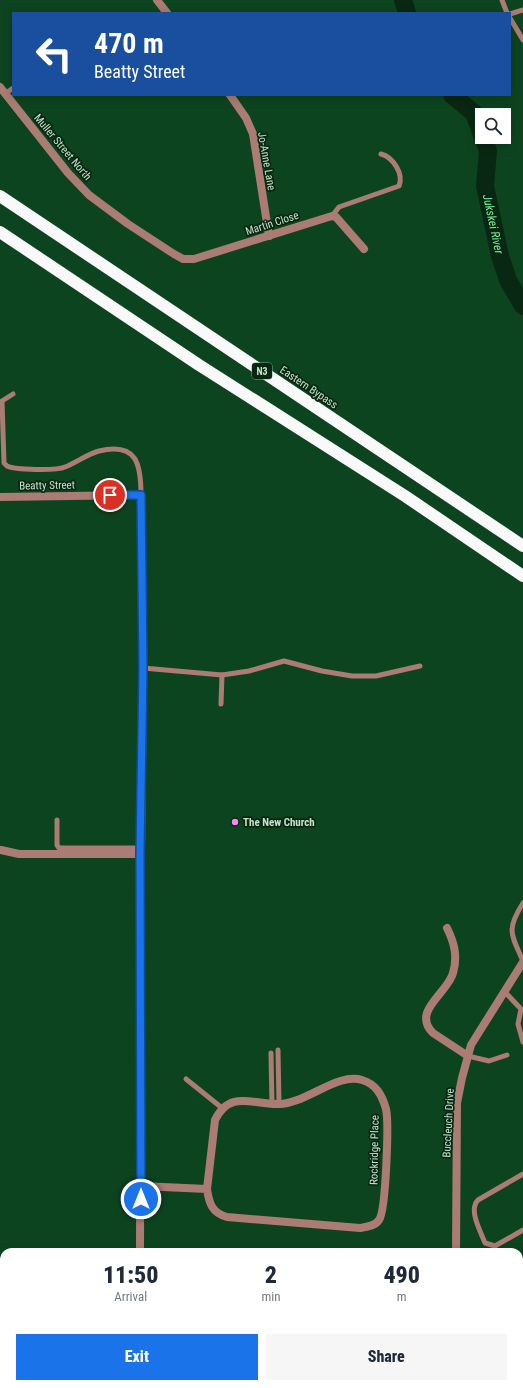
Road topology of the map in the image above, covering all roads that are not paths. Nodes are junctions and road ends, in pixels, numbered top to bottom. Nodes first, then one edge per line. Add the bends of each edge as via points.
1 (157, 0) edge
2 (502, 0) edge
3 (523, 10) edge
4 (166, 12) edge
5 (508, 12) edge
6 (511, 13) edge
7 (511, 20) edge
8 (523, 40) edge
9 (12, 88) edge
10 (2, 90) edge
11 (231, 96) edge
12 (381, 154) dead end
13 (0, 196) edge
14 (332, 216) junction
15 (0, 232) edge
16 (269, 236) junction
17 (364, 249) dead end
18 (174, 254) joint
19 (13, 394) dead end
20 (141, 495) junction
21 (0, 497) edge
22 (523, 546) edge
23 (523, 576) edge
24 (420, 666) dead end
25 (143, 668) junction
26 (222, 675) junction
27 (221, 704) dead end
28 (57, 820) dead end
29 (1, 850) edge
30 (141, 851) junction
31 (523, 903) edge
32 (447, 928) dead end
33 (523, 962) edge
34 (504, 991) junction
35 (523, 1042) edge
36 (278, 1050) dead end
37 (271, 1053) dead end
38 (507, 1055) dead end
39 (468, 1056) junction
40 (186, 1079) dead end
41 (275, 1104) junction
42 (222, 1108) junction
43 (523, 1174) edge
44 (141, 1186) junction
45 (207, 1189) junction
46 (523, 1230) edge
47 (140, 1248) edge
48 (456, 1248) edge

1 - 4 street
2 - 5 lane
3 - 6 lane
7 - 8 lane
9 - 10 lane
10 - 18 street, Muller Street North via 82,188 128,224
11 - 16 street, Jo-Anne Lane via 246,118 252,134
12 - 14 lane via 391,158 400,178 399,186 339,207
13 - 22 highway, Eastern Bypass / N3
14 - 16 street, Martin Close
14 - 17 street via 336,217
15 - 23 highway
16 - 18 street, Martin Close via 194,259 183,259
19 - 20 lane via 2,401 4,463 7,466 60,468 99,451 118,450 132,454 137,460
20 - 21 street, Beatty Street
20 - 25 street
24 - 26 lane via 382,675 352,676 284,661 249,672
25 - 26 lane
25 - 30 street
26 - 27 lane
28 - 30 lane via 59,848
29 - 30 street via 18,854
30 - 44 street
31 - 33 lane via 513,920 511,932
32 - 39 street via 454,943 453,974 429,1008 425,1020 433,1033
33 - 34 street, Buccleuch Drive
34 - 35 lane via 521,1009 518,1024
34 - 39 street, Buccleuch Drive via 471,1045
36 - 41 lane
37 - 41 lane
38 - 39 lane via 489,1061
39 - 48 street, Buccleuch Drive via 458,1103
40 - 42 lane
41 - 42 street, Rockridge Place via 241,1100 228,1103
41 - 45 street, Rockridge Place via 292,1102 352,1078 369,1082 377,1090 388,1120 385,1185 380,1219 373,1225 360,1228 227,1217 216,1212 211,1205
42 - 45 street, Rockridge Place via 213,1127
43 - 46 lane via 478,1200 474,1211 485,1243 490,1246 495,1246
44 - 45 street
44 - 47 street

